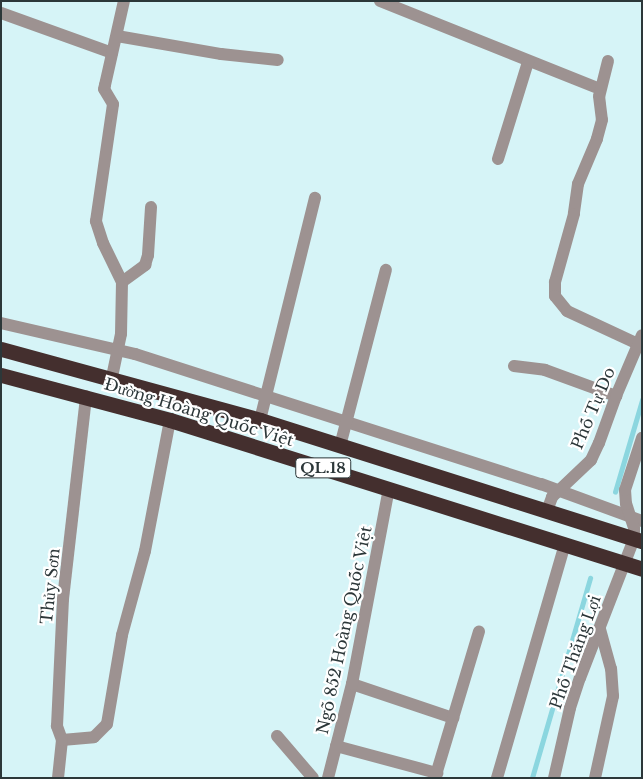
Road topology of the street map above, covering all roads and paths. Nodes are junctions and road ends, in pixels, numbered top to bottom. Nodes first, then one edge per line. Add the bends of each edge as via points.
1 (124, 1) edge
2 (380, 1) edge
3 (1, 12) edge
4 (117, 36) junction
5 (112, 53) junction
6 (278, 60) dead end
7 (608, 61) dead end
8 (528, 62) junction
9 (600, 89) junction
10 (498, 159) dead end
11 (315, 198) dead end
12 (152, 207) dead end
13 (386, 270) dead end
14 (122, 282) junction
15 (1, 323) edge
16 (640, 340) edge
17 (1, 349) edge
18 (117, 350) junction
19 (514, 366) dead end
20 (1, 374) edge
21 (112, 377) junction
22 (86, 396) junction
23 (266, 396) junction
24 (616, 396) junction
25 (170, 420) junction
26 (260, 420) junction
27 (346, 422) junction
28 (642, 438) edge
29 (340, 446) junction
30 (389, 489) junction
31 (558, 490) junction
32 (547, 511) junction
33 (636, 518) edge
34 (638, 540) edge
35 (565, 544) junction
36 (625, 564) junction
37 (642, 569) edge
38 (600, 629) junction
39 (479, 631) dead end
40 (352, 684) junction
41 (453, 718) junction
42 (277, 736) dead end
43 (62, 740) junction
44 (336, 746) junction
45 (436, 775) edge
46 (60, 777) edge
47 (312, 778) edge
48 (328, 778) edge
49 (498, 778) edge
50 (554, 778) edge
51 (595, 778) edge

1 - 4 street
2 - 8 street
3 - 5 street
4 - 5 street
4 - 6 street
5 - 14 street via 104,89 113,104 96,221
7 - 9 street
8 - 9 street
8 - 10 street
9 - 16 street via 602,120 578,184 574,214 554,282 555,296 567,311
11 - 23 street
12 - 14 street via 145,265
13 - 27 street
14 - 18 street via 121,334
15 - 18 street
16 - 24 street, Phố Tự Do
17 - 21 highway, Đường Hoàng Quốc Việt / QL.18
18 - 21 street
18 - 23 street
19 - 24 street via 545,370
20 - 22 highway, Đường Hoàng Quốc Việt / QL.18
21 - 26 highway, Đường Hoàng Quốc Việt / QL.18
22 - 25 highway, Đường Hoàng Quốc Việt / QL.18
22 - 43 street, Thủy Sơn via 64,599 57,726
23 - 26 street
23 - 27 street
24 - 31 street, Phố Tự Do via 591,460
25 - 30 highway, Đường Hoàng Quốc Việt / QL.18
25 - 43 street via 145,551 122,635 106,724 94,737
26 - 29 highway, Đường Hoàng Quốc Việt / QL.18
27 - 29 street
27 - 31 street
28 - 33 street via 625,490
29 - 32 highway, Đường Hoàng Quốc Việt / QL.18
30 - 35 highway, Đường Hoàng Quốc Việt / QL.18
30 - 40 street, Ngõ 852 Hoàng Quốc Việt
31 - 32 street, Phố Tự Do
31 - 33 street
32 - 34 highway, Đường Hoàng Quốc Việt / QL.18
33 - 34 street via 634,528
34 - 36 street, Phố Thắng Lợi
35 - 36 highway, Đường Hoàng Quốc Việt / QL.18
35 - 49 street
36 - 37 highway, Đường Hoàng Quốc Việt / QL.18
36 - 38 street, Phố Thắng Lợi
38 - 50 street, Phố Thắng Lợi via 570,708
38 - 51 street via 611,669 613,696
39 - 41 street
40 - 41 street
40 - 44 street, Ngõ 852 Hoàng Quốc Việt
41 - 45 street
42 - 47 street
43 - 46 street, Thủy Sơn
44 - 45 street
44 - 48 street, Ngõ 852 Hoàng Quốc Việt

